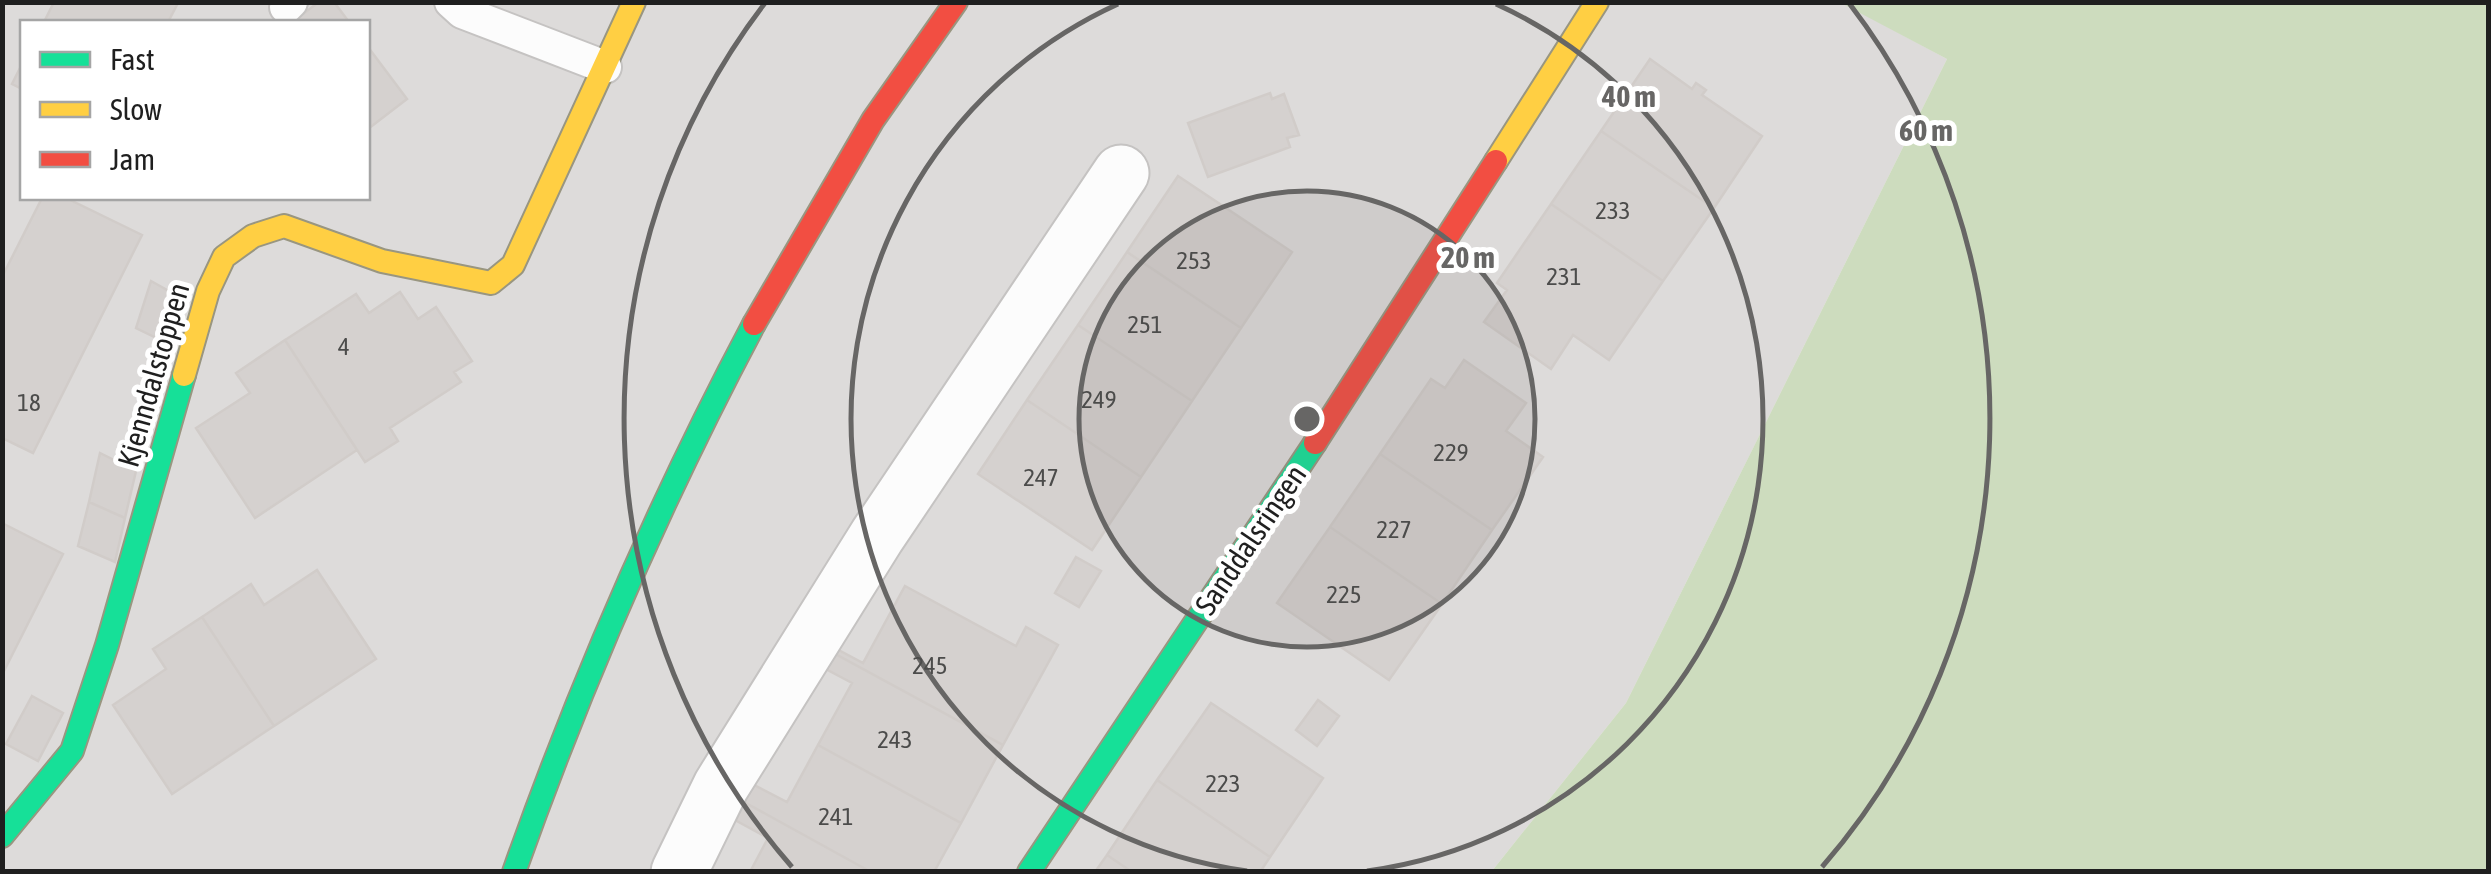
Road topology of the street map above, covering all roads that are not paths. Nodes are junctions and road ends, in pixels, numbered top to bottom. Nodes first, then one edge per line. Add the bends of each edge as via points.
1 (451, 2) edge
2 (634, 2) edge
3 (956, 2) edge
4 (1598, 2) edge
5 (605, 67) junction
6 (1121, 173) dead end
7 (2, 836) edge
8 (514, 872) edge
9 (679, 872) edge
10 (1029, 872) edge

1 - 5 lane
2 - 5 street, Kjenndalstoppen
3 - 8 street via 874,117 760,308 587,674
4 - 10 street, Sanddalsringen via 1304,462
5 - 7 street, Kjenndalstoppen via 513,264 490,283 382,261 284,226 253,236 224,257 208,291 72,752
6 - 9 street via 877,536 721,786

